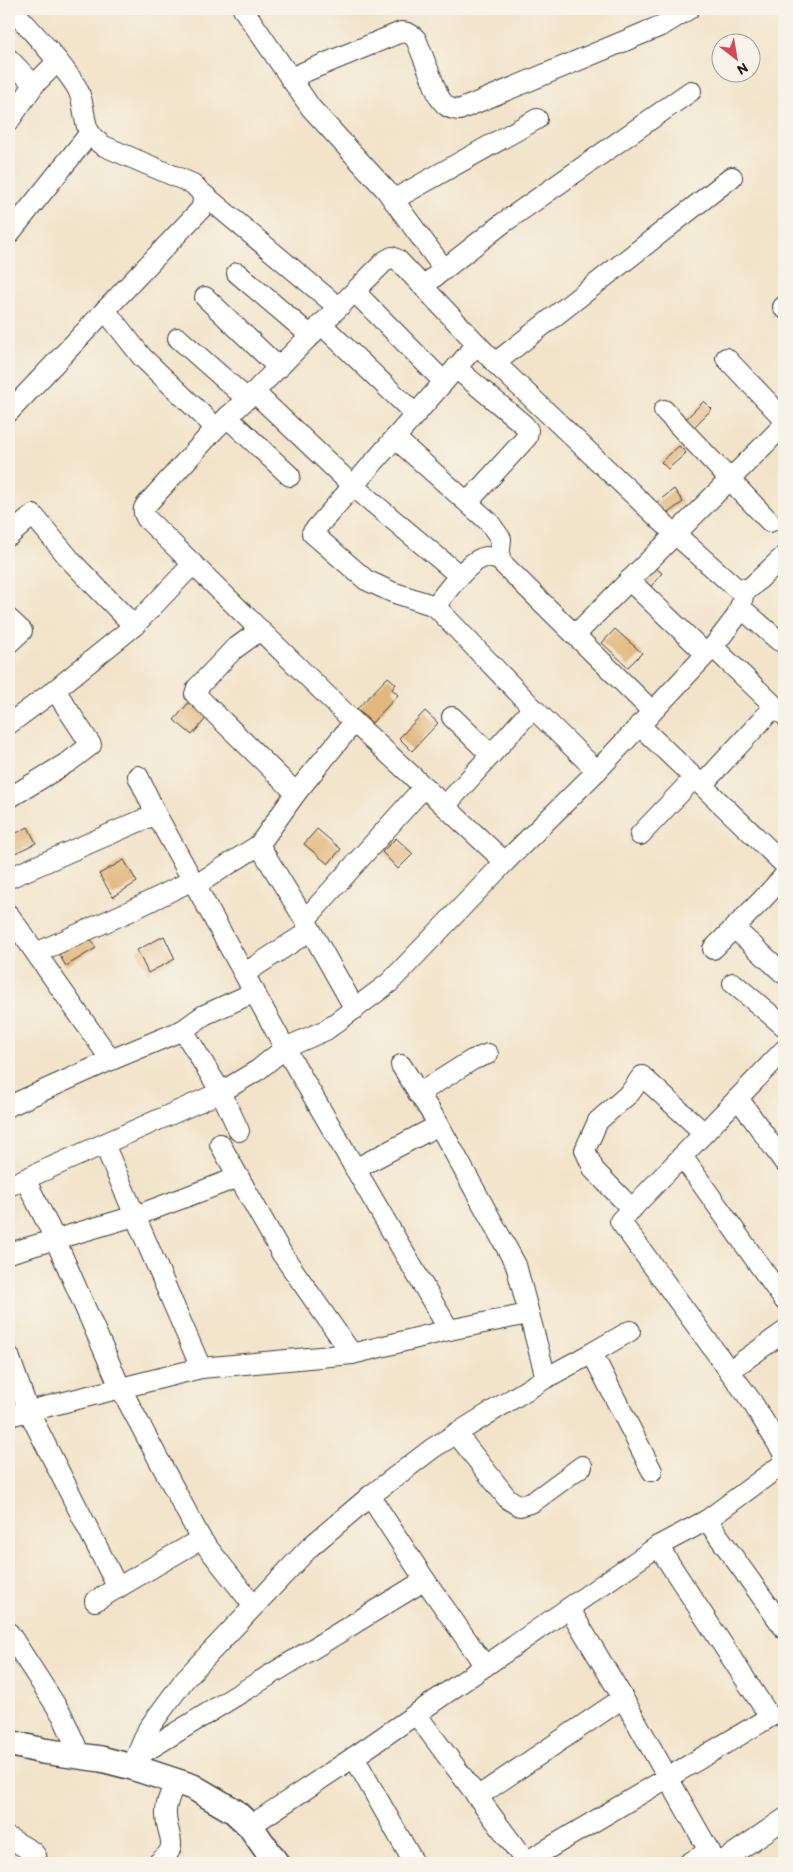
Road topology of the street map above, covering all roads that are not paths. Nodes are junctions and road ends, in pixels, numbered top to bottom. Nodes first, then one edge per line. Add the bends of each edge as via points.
1 (12, 9) edge
2 (243, 9) edge
3 (689, 9) edge
4 (9, 59) edge
5 (58, 62) junction
6 (290, 78) junction
7 (34, 85) junction
8 (691, 91) dead end
9 (538, 119) dead end
10 (9, 120) edge
11 (90, 133) junction
12 (732, 177) dead end
13 (202, 193) junction
14 (393, 200) junction
15 (9, 234) edge
16 (444, 269) junction
17 (237, 273) dead end
18 (423, 286) junction
19 (355, 292) junction
20 (205, 297) dead end
21 (338, 307) junction
22 (105, 310) junction
23 (316, 330) junction
24 (178, 338) dead end
25 (477, 344) junction
26 (726, 358) dead end
27 (496, 363) junction
28 (278, 368) junction
29 (450, 375) junction
30 (251, 395) junction
31 (664, 410) dead end
32 (9, 412) edge
33 (415, 414) junction
34 (784, 419) edge
35 (222, 423) junction
36 (784, 425) edge
37 (395, 438) junction
38 (290, 476) dead end
39 (730, 479) junction
40 (353, 486) junction
41 (468, 502) junction
42 (770, 522) dead end
43 (675, 534) junction
44 (9, 536) edge
45 (784, 556) edge
46 (499, 560) junction
47 (193, 564) junction
48 (460, 576) junction
49 (629, 580) junction
50 (742, 598) junction
51 (435, 606) junction
52 (9, 619) edge
53 (134, 626) junction
54 (259, 630) junction
55 (575, 635) junction
56 (9, 643) edge
57 (784, 643) edge
58 (710, 650) junction
59 (55, 690) junction
60 (533, 708) junction
61 (780, 711) edge
62 (452, 716) dead end
63 (646, 718) junction
64 (354, 722) junction
65 (9, 724) edge
66 (491, 755) junction
67 (598, 771) junction
68 (138, 776) dead end
69 (698, 782) junction
70 (424, 787) junction
71 (296, 793) junction
72 (9, 798) edge
73 (445, 806) junction
74 (156, 814) junction
75 (640, 836) dead end
76 (259, 845) junction
77 (505, 862) junction
78 (784, 864) edge
79 (784, 876) edge
80 (9, 878) edge
81 (194, 883) junction
82 (9, 915) edge
83 (308, 925) junction
84 (734, 928) junction
85 (713, 949) dead end
86 (36, 953) junction
87 (245, 973) junction
88 (784, 974) edge
89 (733, 983) dead end
90 (255, 992) junction
91 (355, 1009) junction
92 (784, 1026) edge
93 (183, 1030) junction
94 (285, 1048) junction
95 (784, 1050) edge
96 (488, 1054) dead end
97 (111, 1060) junction
98 (401, 1065) dead end
99 (221, 1092) junction
100 (418, 1094) junction
101 (738, 1098) junction
102 (11, 1100) edge
103 (439, 1125) junction
104 (239, 1131) dead end
105 (704, 1133) junction
106 (104, 1144) junction
107 (220, 1144) dead end
108 (682, 1156) junction
109 (784, 1162) edge
110 (355, 1169) junction
111 (239, 1178) junction
112 (17, 1183) edge
113 (632, 1209) junction
114 (135, 1216) junction
115 (56, 1239) junction
116 (9, 1253) edge
117 (784, 1300) edge
118 (528, 1314) junction
119 (449, 1330) junction
120 (630, 1331) dead end
121 (784, 1332) edge
122 (592, 1353) junction
123 (352, 1354) junction
124 (9, 1356) edge
125 (200, 1368) junction
126 (729, 1371) junction
127 (546, 1378) junction
128 (120, 1387) junction
129 (28, 1410) junction
130 (9, 1416) edge
131 (456, 1433) junction
132 (784, 1454) edge
133 (784, 1463) edge
134 (582, 1466) dead end
135 (652, 1472) dead end
136 (370, 1496) junction
137 (707, 1520) junction
138 (201, 1539) junction
139 (658, 1546) junction
140 (425, 1580) junction
141 (118, 1588) junction
142 (95, 1601) dead end
143 (253, 1605) junction
144 (569, 1608) junction
145 (784, 1628) edge
146 (9, 1633) edge
147 (485, 1666) junction
148 (623, 1698) junction
149 (777, 1712) edge
150 (416, 1714) junction
151 (9, 1743) edge
152 (80, 1756) junction
153 (354, 1757) junction
154 (134, 1762) junction
155 (668, 1778) junction
156 (176, 1780) junction
157 (477, 1797) junction
158 (784, 1819) edge
159 (250, 1826) junction
160 (9, 1838) edge
161 (715, 1859) edge
162 (32, 1863) edge
163 (158, 1863) edge
164 (276, 1863) edge
165 (414, 1863) edge
166 (525, 1863) edge
167 (689, 1863) edge

1 - 5 street
2 - 6 street
3 - 6 street via 663,24 460,110 451,109 439,97 416,39 406,32
4 - 7 street
5 - 7 street
5 - 11 street via 83,100
6 - 14 street via 312,108
7 - 10 street
8 - 16 street via 503,223
9 - 14 street
11 - 13 street via 104,146 193,184
11 - 15 street
12 - 27 street
13 - 21 street
13 - 22 street via 200,210
14 - 16 street
16 - 18 street
17 - 23 street
18 - 19 street via 392,257
18 - 25 street
19 - 21 street
19 - 29 street
20 - 28 street
21 - 23 street
22 - 32 street
22 - 35 street via 142,357
23 - 28 street
23 - 33 street
24 - 30 street
25 - 27 street
25 - 29 street
26 - 34 street
27 - 43 street
28 - 30 street
29 - 33 street
29 - 41 street via 528,430 527,437
30 - 35 street
30 - 40 street
31 - 39 street
33 - 37 street
35 - 38 street
35 - 47 street via 144,508 147,519
36 - 39 street
37 - 40 street
37 - 41 street
39 - 42 street
39 - 43 street
40 - 48 street
40 - 51 street via 312,533 366,580
41 - 46 street via 489,522 500,539
43 - 49 street
43 - 50 street via 736,588
44 - 53 street via 33,514 73,563
45 - 50 street
46 - 48 street via 488,557 474,561
46 - 55 street
47 - 53 street
47 - 54 street
48 - 51 street
49 - 55 street
49 - 58 street
50 - 57 street
50 - 58 street via 736,617
51 - 60 street
52 - 56 street via 22,632
53 - 59 street
54 - 64 street
54 - 71 street via 233,650 195,694
55 - 63 street
58 - 61 street
58 - 63 street
59 - 65 street
59 - 72 street via 91,745
60 - 66 street
60 - 67 street
61 - 69 street
62 - 66 street
63 - 67 street
63 - 69 street
64 - 70 street
64 - 71 street
66 - 73 street
67 - 77 street
68 - 74 street
69 - 75 street
69 - 78 street
70 - 73 street
70 - 83 street
71 - 76 street
73 - 77 street
74 - 80 street
74 - 81 street
76 - 81 street
76 - 83 street
77 - 91 street via 389,983
79 - 84 street
81 - 86 street
81 - 87 street
82 - 86 street
83 - 87 street
83 - 91 street
84 - 85 street
84 - 88 street
86 - 97 street
87 - 90 street
89 - 92 street
90 - 93 street via 204,1015
90 - 94 street
91 - 94 street via 326,1030
93 - 97 street
93 - 99 street
94 - 99 street via 258,1070
94 - 110 street
95 - 101 street
96 - 100 street via 472,1060
97 - 102 street
98 - 100 street
99 - 104 street
99 - 106 street
100 - 103 street
101 - 105 street
101 - 109 street
103 - 110 street
103 - 118 street via 516,1265
105 - 108 street
105 - 113 street via 642,1076 630,1093 598,1121 585,1150 594,1170
106 - 112 street
106 - 114 street
107 - 111 street
108 - 113 street
108 - 117 street
110 - 119 street
111 - 114 street
111 - 123 street via 282,1254
112 - 115 street
113 - 126 street via 620,1221
114 - 115 street
114 - 125 street
115 - 116 street
115 - 128 street
118 - 119 street
118 - 127 street
119 - 123 street
120 - 122 street
121 - 126 street
122 - 127 street
122 - 135 street
123 - 125 street
124 - 129 street
125 - 128 street
126 - 132 street
127 - 131 street
128 - 129 street
128 - 138 street
129 - 130 street
129 - 141 street
131 - 134 street via 508,1500 520,1506 533,1502
131 - 136 street
133 - 137 street
136 - 140 street
136 - 143 street via 310,1547
137 - 139 street
137 - 145 street
138 - 141 street
138 - 143 street
139 - 144 street
139 - 149 street
140 - 147 street
140 - 154 street
141 - 142 street
143 - 154 street via 185,1679 148,1729
144 - 147 street
144 - 148 street
146 - 152 street via 62,1715
147 - 150 street
148 - 155 street
148 - 157 street
149 - 155 street
150 - 153 street
150 - 157 street
151 - 152 main road
152 - 154 main road
153 - 159 street
153 - 165 street
154 - 156 main road
155 - 161 street
155 - 166 street
156 - 159 main road via 234,1811
156 - 163 street via 166,1807 171,1850
157 - 166 street
158 - 161 street
159 - 164 main road
160 - 162 street via 33,1852 36,1856
161 - 167 street

